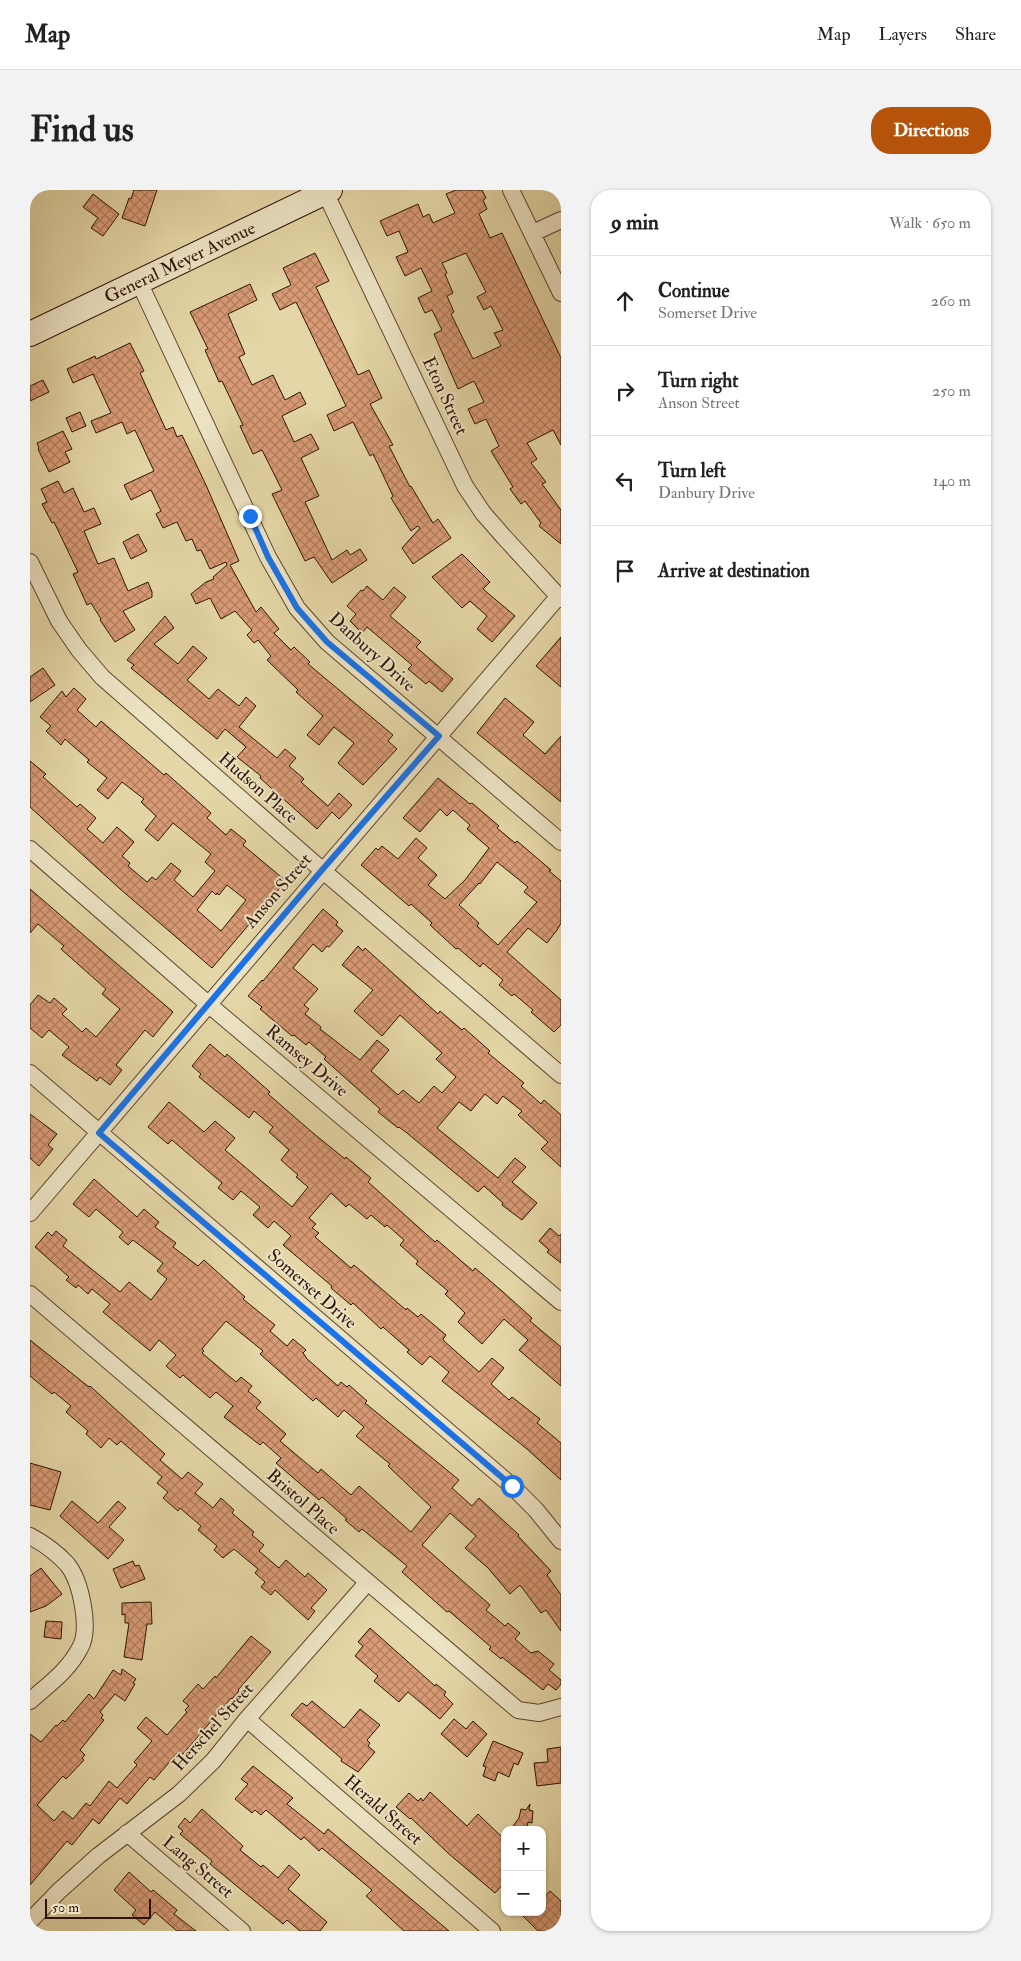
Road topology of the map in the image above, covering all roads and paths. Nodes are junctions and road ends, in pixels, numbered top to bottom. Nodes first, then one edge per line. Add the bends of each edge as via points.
1 (511, 190) edge
2 (327, 191) edge
3 (561, 220) edge
4 (533, 233) junction
5 (139, 282) junction
6 (561, 292) edge
7 (30, 334) edge
8 (30, 562) edge
9 (560, 598) edge
10 (439, 736) junction
11 (561, 842) edge
12 (30, 849) edge
13 (322, 870) junction
14 (208, 1004) junction
15 (30, 1073) edge
16 (561, 1075) edge
17 (99, 1133) junction
18 (30, 1213) edge
19 (30, 1294) edge
20 (561, 1302) edge
21 (30, 1536) edge
22 (561, 1541) edge
23 (367, 1583) junction
24 (30, 1701) edge
25 (561, 1707) edge
26 (247, 1719) junction
27 (127, 1833) junction
28 (30, 1921) edge
29 (242, 1931) edge
30 (492, 1931) edge

1 - 4 street
2 - 5 main road, General Meyer Avenue
2 - 9 street, Eton Street via 465,486 483,513
3 - 4 street
4 - 6 street
5 - 7 main road, General Meyer Avenue
5 - 10 street, Danbury Drive via 268,557 297,608 327,642
8 - 13 street, Hudson Place via 59,621 102,677
9 - 10 street, Anson Street
10 - 11 street, Danbury Drive
10 - 13 street, Anson Street
12 - 14 street, Ramsey Drive
13 - 14 street, Anson Street
13 - 16 street, Hudson Place
14 - 17 street, Anson Street
14 - 20 street, Ramsey Drive
15 - 17 street, Somerset Drive
17 - 18 street, Anson Street
17 - 22 street, Somerset Drive via 512,1486
19 - 23 street, Bristol Place
21 - 24 street via 45,1544 69,1568 78,1584 85,1626 82,1646 70,1665
23 - 25 street, Bristol Place via 518,1710 538,1713
23 - 26 street, Herschel Street
26 - 27 street, Herschel Street via 213,1761 186,1787
26 - 30 street, Herald Street
27 - 28 street, Herschel Street
27 - 29 street, Lang Street

